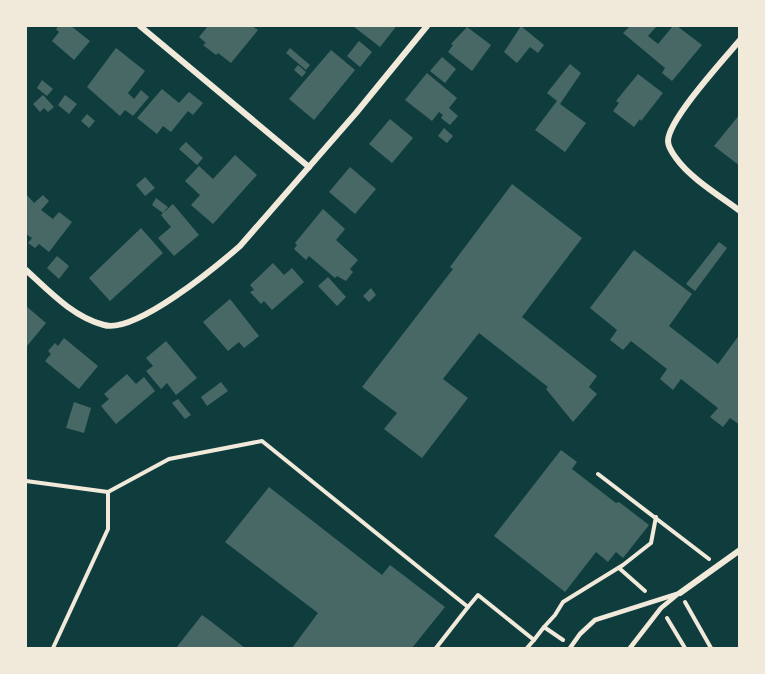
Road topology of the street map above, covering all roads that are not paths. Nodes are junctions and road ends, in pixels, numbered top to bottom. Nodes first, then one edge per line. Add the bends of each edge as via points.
1 (140, 26) edge
2 (427, 26) edge
3 (740, 40) edge
4 (309, 167) junction
5 (740, 211) edge
6 (26, 270) edge
7 (740, 550) edge
8 (680, 593) junction
9 (571, 647) edge
10 (630, 648) edge

1 - 4 street
2 - 4 street
3 - 5 street via 681,113 668,142 687,171
4 - 6 street via 219,265 143,316 117,327 105,326 71,309
7 - 8 street
8 - 9 lane via 595,620
8 - 10 lane via 661,608

